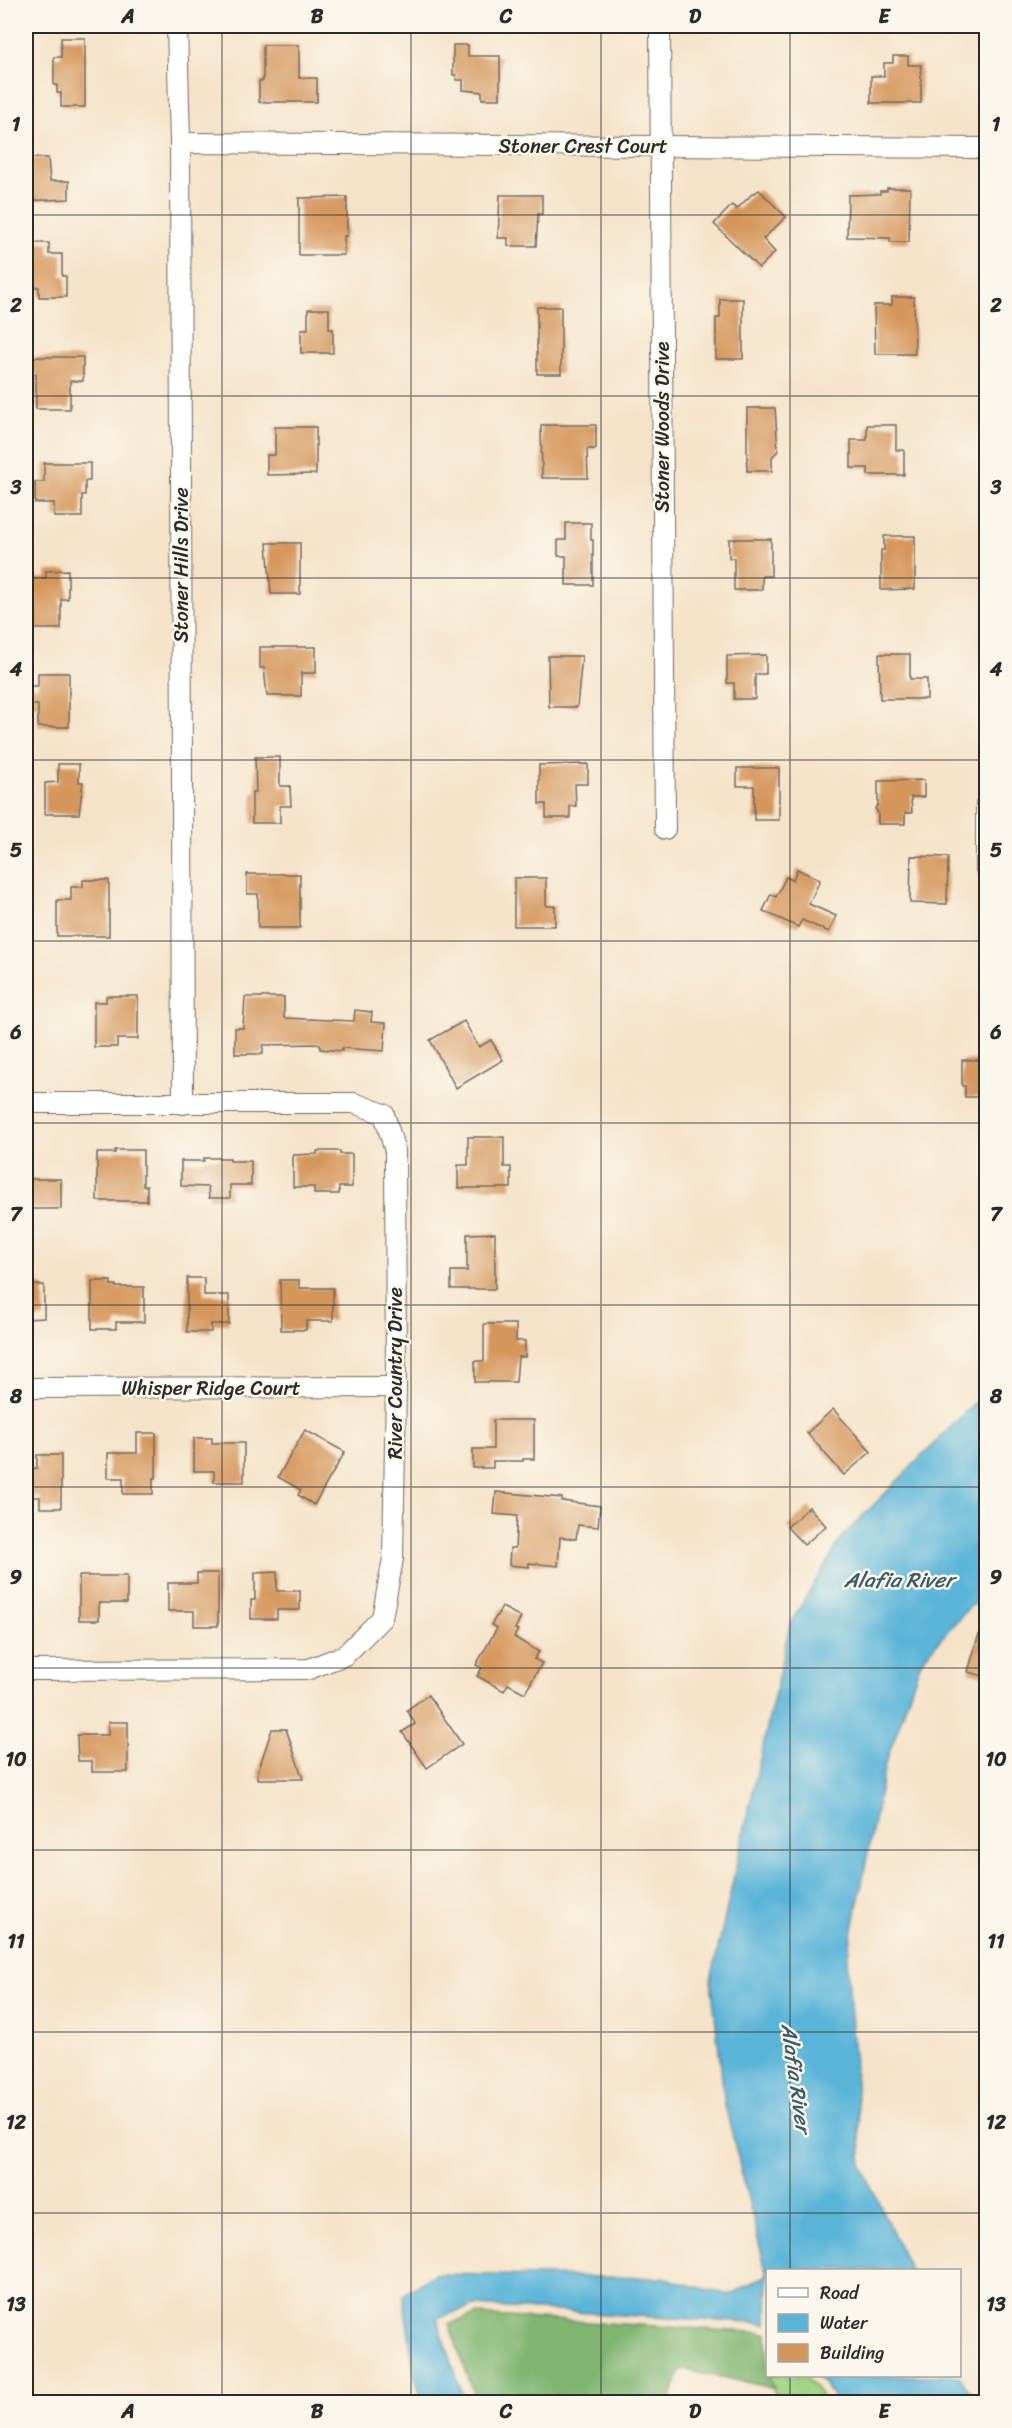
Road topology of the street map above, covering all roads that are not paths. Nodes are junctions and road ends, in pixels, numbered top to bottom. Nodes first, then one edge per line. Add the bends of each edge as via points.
1 (177, 26) edge
2 (660, 26) edge
3 (180, 143) junction
4 (660, 146) junction
5 (987, 148) edge
6 (987, 804) edge
7 (665, 829) dead end
8 (986, 853) edge
9 (987, 869) edge
10 (26, 1103) edge
11 (183, 1104) junction
12 (396, 1387) junction
13 (26, 1389) edge
14 (26, 1670) edge

1 - 3 street, Stoner Hills Drive
2 - 4 street, Stoner Woods Drive
3 - 4 street, Stoner Crest Court
3 - 11 street, Stoner Hills Drive
4 - 5 street, Stoner Crest Court
4 - 7 street, Stoner Woods Drive
6 - 8 street
8 - 9 street
10 - 11 street, River Country Drive
11 - 12 street, River Country Drive via 354,1103 384,1114 395,1151
12 - 13 street, Whisper Ridge Court
12 - 14 street, River Country Drive via 393,1559 382,1618 345,1655 309,1669

